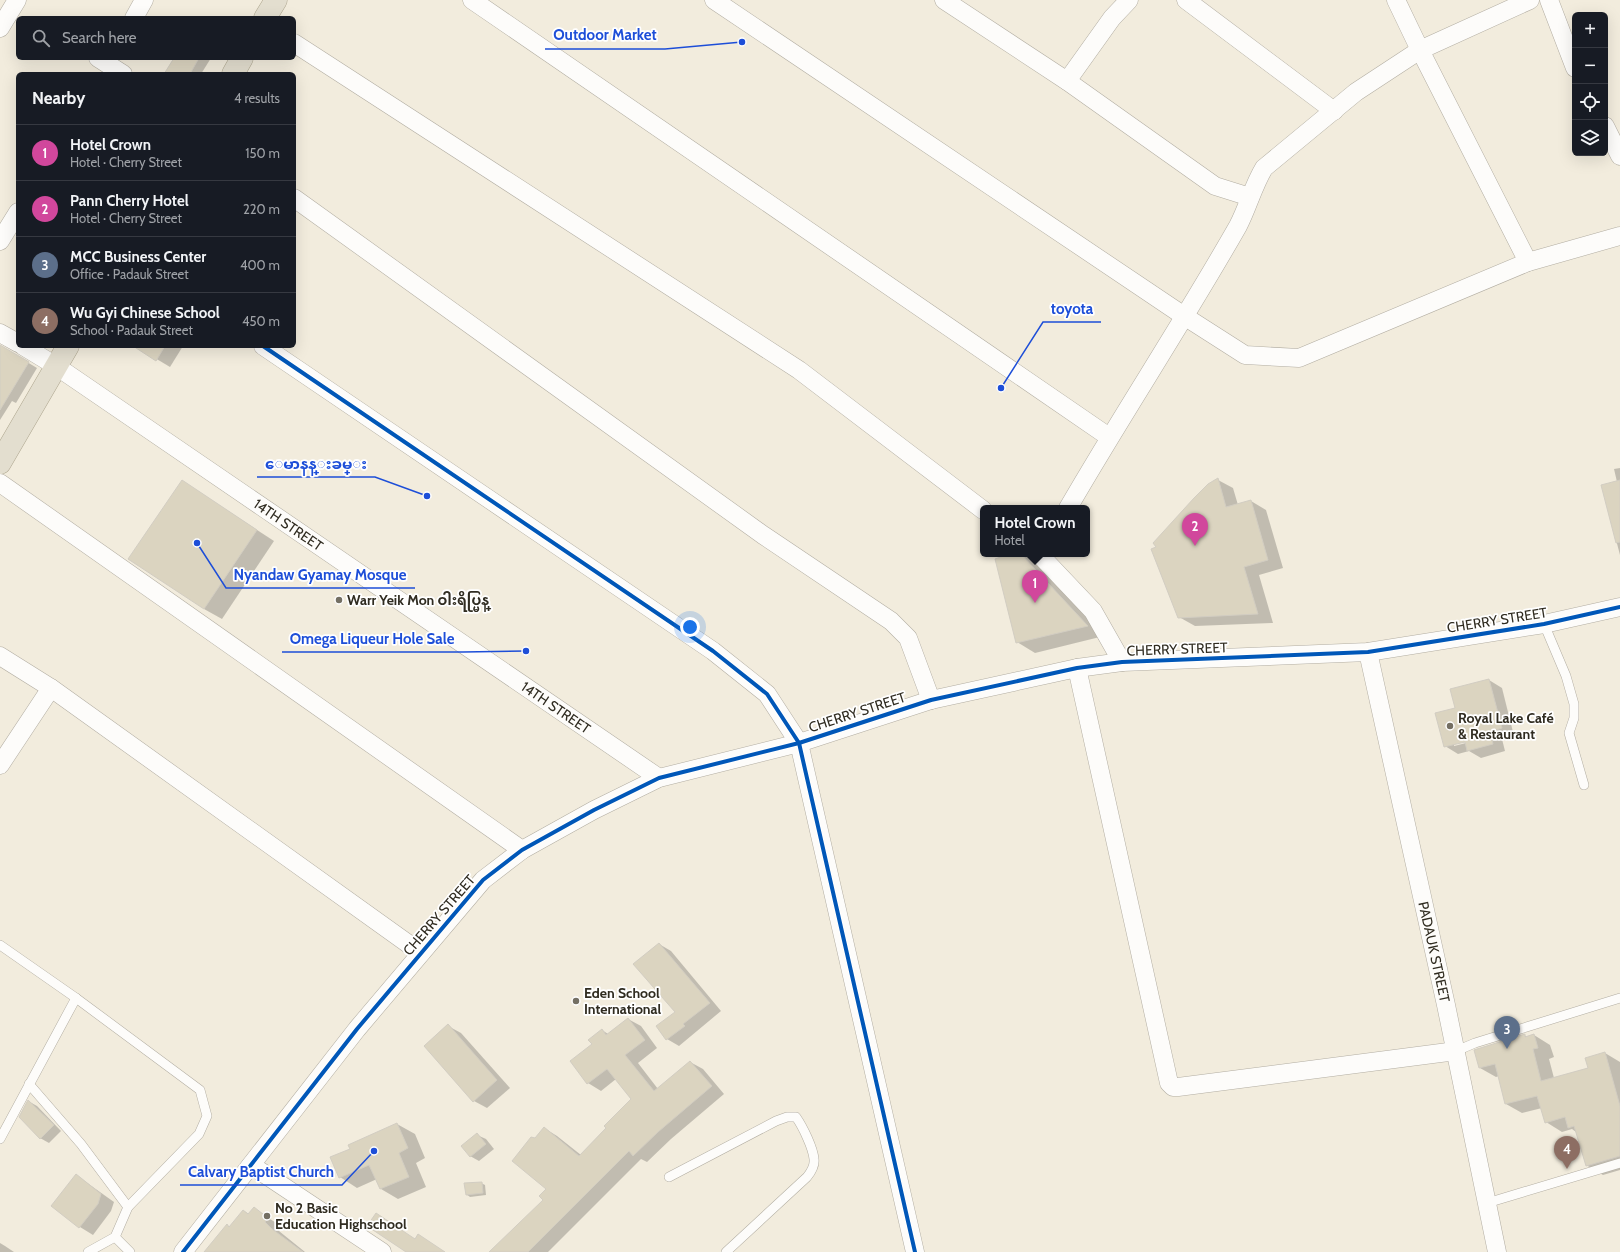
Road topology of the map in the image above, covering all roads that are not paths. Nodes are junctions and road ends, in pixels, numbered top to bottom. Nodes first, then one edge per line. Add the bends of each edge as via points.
1 (144, 0) edge
2 (276, 0) edge
3 (472, 0) edge
4 (714, 0) edge
5 (944, 0) edge
6 (1129, 0) edge
7 (1186, 0) edge
8 (1396, 0) edge
9 (1530, 0) edge
10 (1549, 0) edge
11 (135, 16) edge
12 (266, 16) edge
13 (296, 44) edge
14 (1420, 50) junction
15 (241, 60) edge
16 (1572, 60) edge
17 (234, 72) edge
18 (1067, 81) junction
19 (1334, 111) junction
20 (1608, 132) edge
21 (1620, 156) edge
22 (1250, 197) junction
23 (296, 199) edge
24 (16, 215) edge
25 (1620, 236) edge
26 (0, 241) edge
27 (1528, 262) junction
28 (1184, 316) junction
29 (0, 333) edge
30 (16, 342) edge
31 (26, 348) edge
32 (67, 348) edge
33 (266, 348) edge
34 (56, 366) junction
35 (1109, 437) junction
36 (0, 463) edge
37 (0, 483) edge
38 (1070, 505) edge
39 (980, 508) edge
40 (1042, 557) edge
41 (1620, 607) edge
42 (1544, 624) junction
43 (1368, 652) junction
44 (0, 656) edge
45 (1122, 662) junction
46 (1077, 668) junction
47 (51, 688) junction
48 (931, 700) junction
49 (799, 743) junction
50 (0, 765) edge
51 (659, 778) junction
52 (1584, 785) dead end
53 (522, 850) junction
54 (0, 945) edge
55 (421, 953) junction
56 (76, 998) junction
57 (1620, 998) edge
58 (1456, 1051) junction
59 (29, 1084) junction
60 (0, 1139) edge
61 (1620, 1163) edge
62 (250, 1165) junction
63 (668, 1177) dead end
64 (1487, 1203) junction
65 (128, 1207) junction
66 (115, 1237) junction
67 (88, 1252) edge
68 (130, 1252) edge
69 (183, 1252) edge
70 (382, 1252) edge
71 (726, 1252) edge
72 (915, 1252) edge
73 (1497, 1252) edge

1 - 11 street
2 - 12 highway
3 - 35 street
4 - 28 street
5 - 18 street
6 - 18 street via 1112,18
7 - 19 street
8 - 14 street
9 - 14 street
10 - 16 street
13 - 39 street via 799,370
14 - 19 street via 1356,92
14 - 27 street
15 - 17 highway
18 - 22 street via 1215,186
19 - 22 street via 1264,168
20 - 21 street
22 - 28 street via 1239,224
23 - 48 street via 763,535 891,621 908,638
24 - 26 street
25 - 27 street
27 - 28 street via 1299,358 1245,355
28 - 35 street
29 - 30 street
31 - 34 street, 14TH STREET
32 - 34 highway
33 - 49 street via 713,651 767,694
34 - 36 highway
34 - 51 street, 14TH STREET
35 - 38 street
37 - 53 street
40 - 45 street via 1093,611
41 - 42 street, CHERRY STREET
42 - 43 street, CHERRY STREET
42 - 52 lane via 1566,676 1574,704 1574,718 1569,733
43 - 45 street, CHERRY STREET
43 - 58 street, PADAUK STREET
44 - 47 street
45 - 46 street, CHERRY STREET
46 - 48 street, CHERRY STREET
46 - 58 street via 1169,1083 1173,1087 1178,1087
47 - 50 street
47 - 55 street
48 - 49 street, CHERRY STREET
49 - 51 street, CHERRY STREET
49 - 72 street
51 - 53 street, CHERRY STREET
53 - 55 street, CHERRY STREET via 483,880
54 - 56 lane
55 - 62 street, CHERRY STREET via 357,1029
56 - 59 lane
56 - 65 lane via 200,1090 207,1116 199,1134
57 - 58 lane
58 - 64 street, PADAUK STREET
59 - 60 lane
59 - 65 lane via 81,1144
61 - 64 lane
62 - 69 street, CHERRY STREET
62 - 70 street
63 - 71 lane via 776,1121 796,1117 815,1160 813,1169
64 - 73 street, PADAUK STREET
65 - 66 lane
66 - 67 lane
66 - 68 lane

